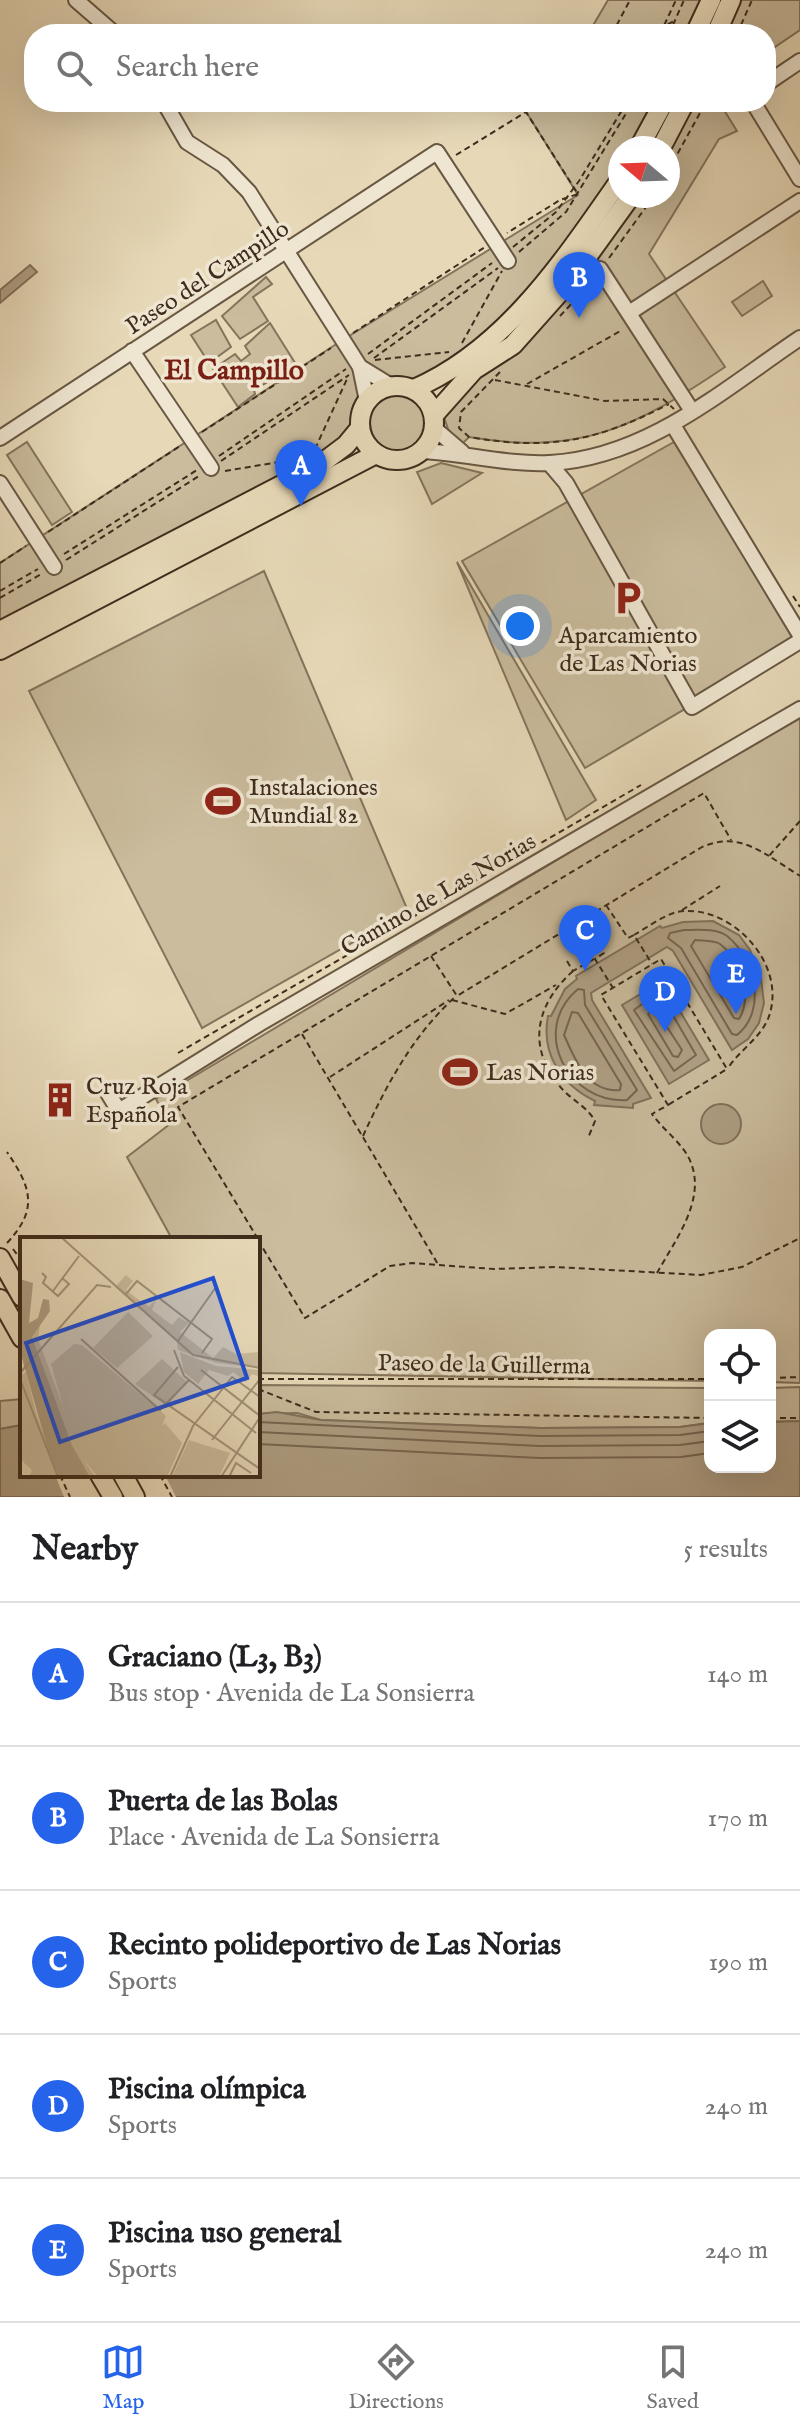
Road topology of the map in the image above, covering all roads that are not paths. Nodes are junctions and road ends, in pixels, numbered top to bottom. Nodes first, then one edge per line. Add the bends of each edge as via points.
1 (76, 0) edge
2 (711, 0) edge
3 (731, 0) edge
4 (104, 24) edge
5 (700, 24) edge
6 (720, 24) edge
7 (800, 61) edge
8 (776, 77) edge
9 (170, 112) edge
10 (659, 112) edge
11 (680, 112) edge
12 (759, 112) edge
13 (646, 136) edge
14 (667, 136) edge
15 (800, 179) edge
16 (608, 197) edge
17 (800, 201) edge
18 (622, 208) edge
19 (286, 251) junction
20 (506, 258) road end
21 (600, 269) dead end
22 (632, 317) junction
23 (800, 338) edge
24 (132, 351) junction
25 (358, 364) junction
26 (391, 386) junction
27 (414, 389) junction
28 (367, 401) junction
29 (682, 418) junction
30 (434, 421) junction
31 (360, 428) junction
32 (0, 438) edge
33 (422, 451) junction
34 (376, 454) junction
35 (466, 454) junction
36 (578, 459) junction
37 (549, 463) junction
38 (211, 468) road end
39 (0, 483) edge
40 (566, 483) junction
41 (52, 565) road end
42 (0, 631) edge
43 (800, 638) edge
44 (0, 650) edge
45 (800, 709) edge
46 (108, 1093) dead end
47 (4, 1251) edge
48 (20, 1292) edge
49 (0, 1299) edge
50 (20, 1345) edge
51 (101, 1477) edge
52 (124, 1477) edge
53 (113, 1497) edge
54 (135, 1497) edge

1 - 4 street
2 - 5 main road
3 - 6 main road
7 - 8 street
9 - 19 street via 187,142 223,165 249,192
10 - 13 main road
11 - 14 main road
12 - 15 street
16 - 27 main road via 557,269 500,332 445,375
17 - 22 street
18 - 30 main road via 569,282 513,345 474,370
19 - 20 street, Paseo del Campillo via 441,157
19 - 24 street, Paseo del Campillo
19 - 25 street
21 - 22 street
22 - 29 street
23 - 29 street
24 - 32 street, Paseo del Campillo
24 - 38 street
25 - 26 street
25 - 28 street
26 - 27 main road
26 - 28 main road
27 - 30 main road via 423,395
28 - 31 main road
29 - 36 street via 627,448
29 - 43 street
30 - 33 main road
30 - 35 street
31 - 34 main road
31 - 42 main road via 318,466
33 - 34 main road via 399,461
33 - 35 street
34 - 44 main road
35 - 37 street
36 - 37 street
36 - 40 street
37 - 40 street
39 - 41 street
40 - 43 street via 692,707
45 - 46 street, Camino de Las Norias via 119,1111
47 - 48 main road
49 - 50 main road
51 - 53 main road
52 - 54 main road

